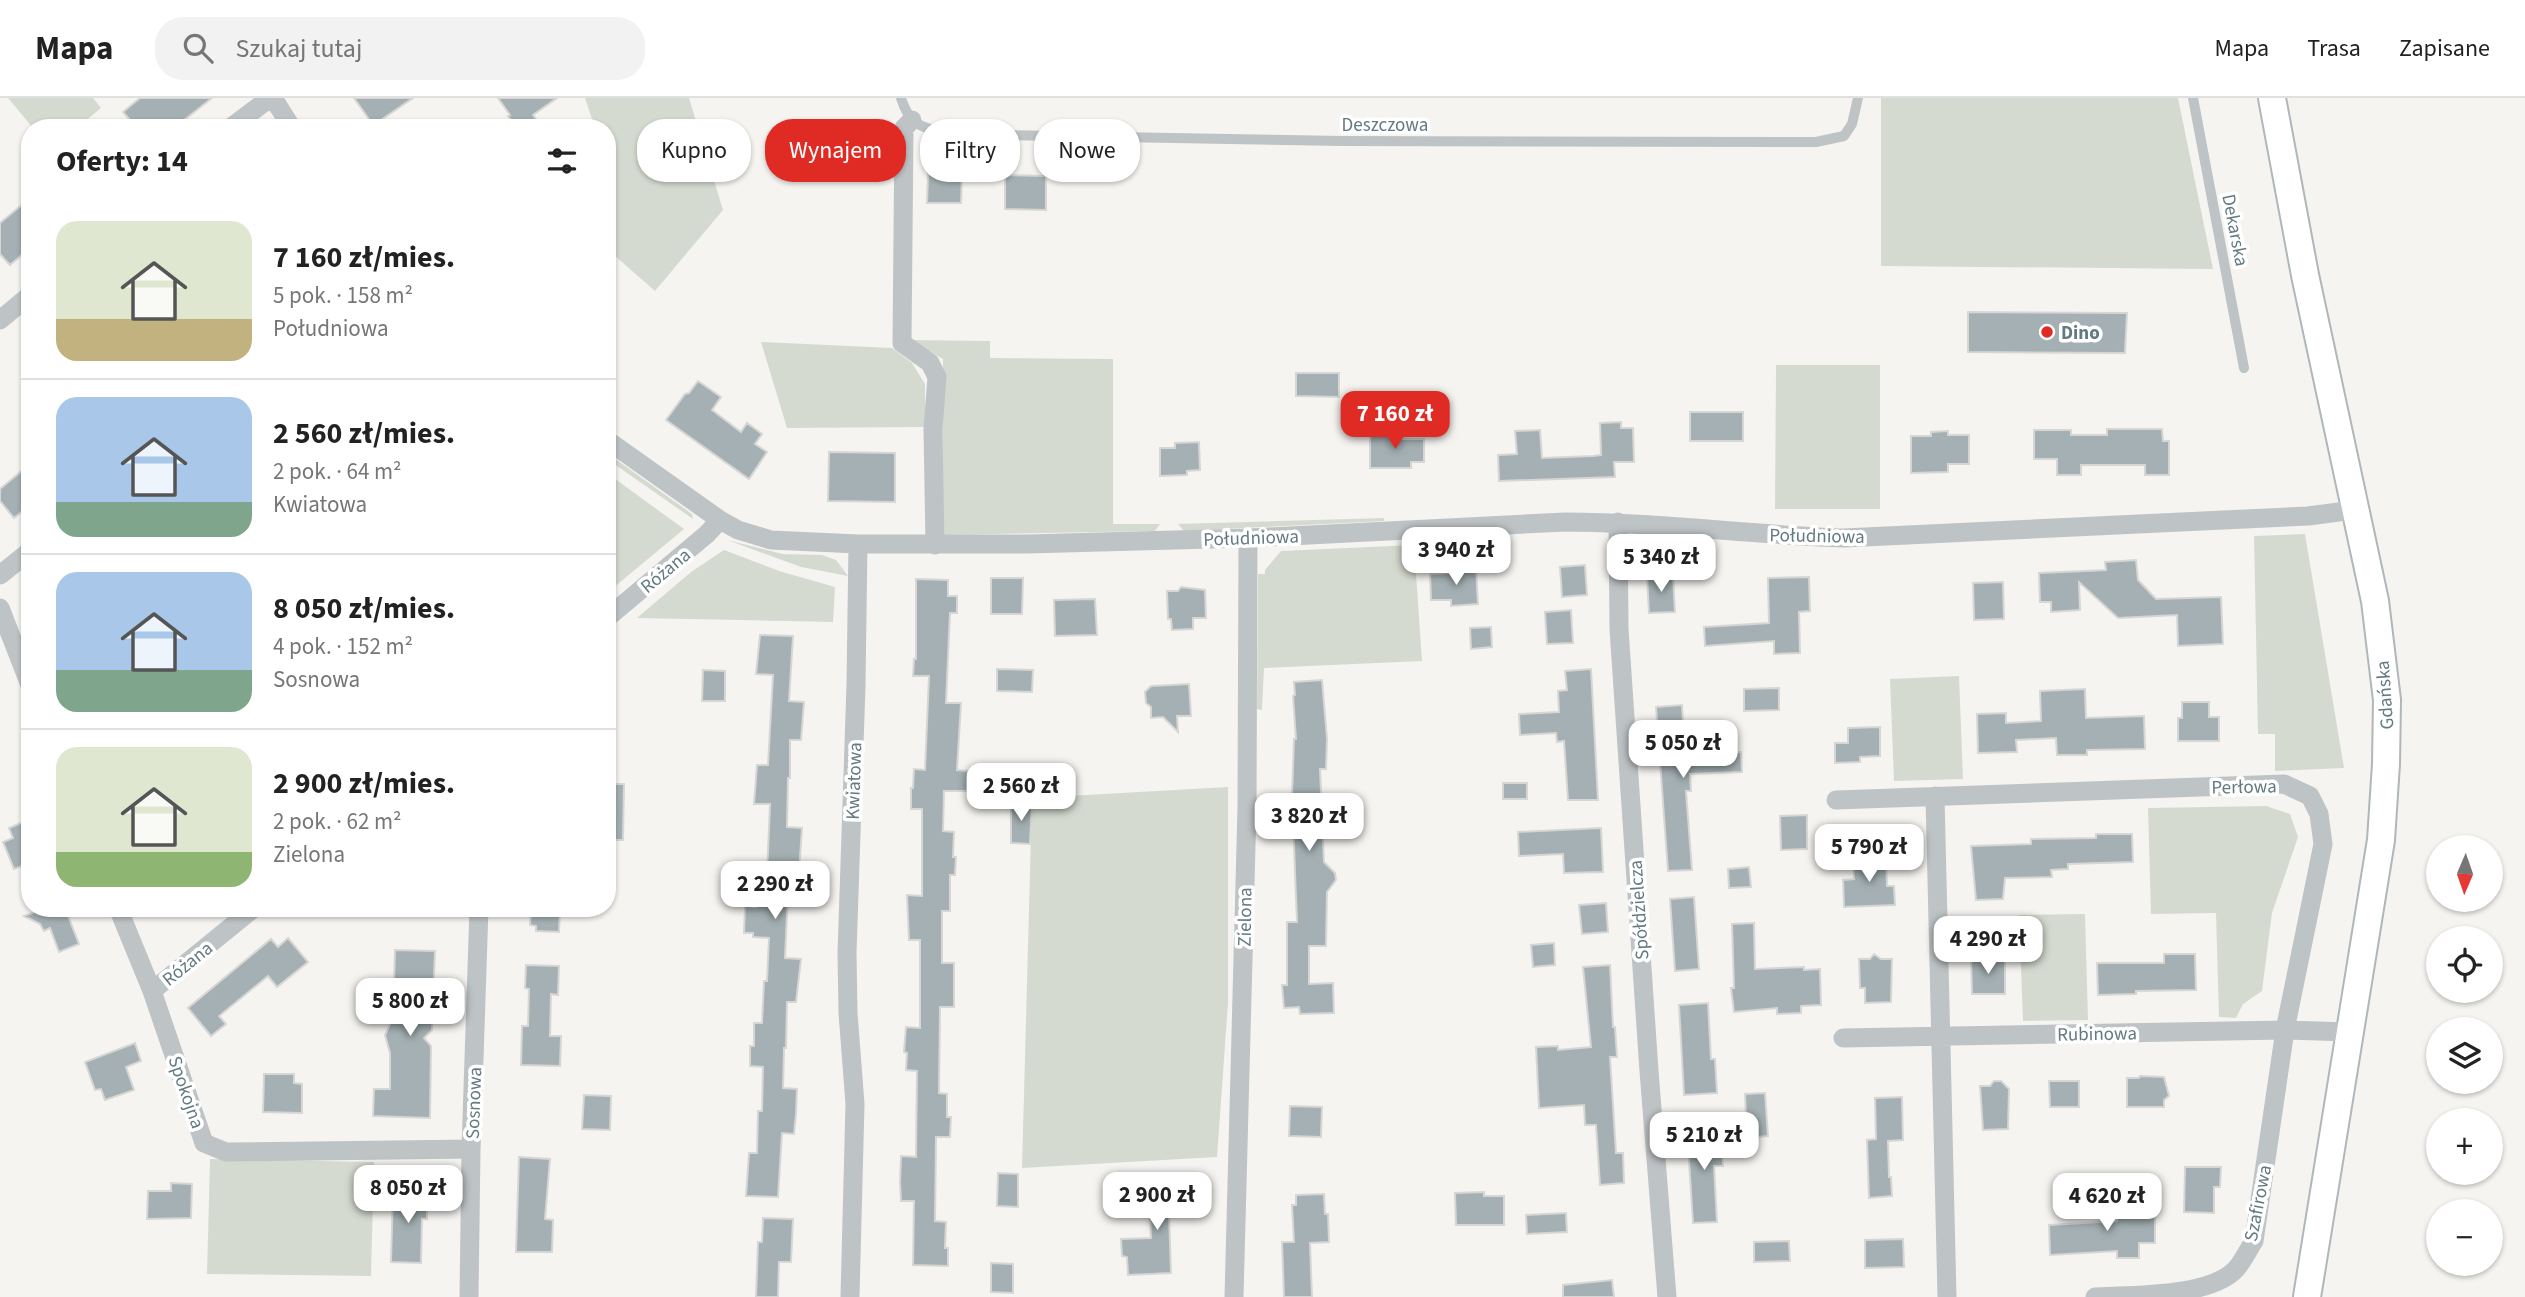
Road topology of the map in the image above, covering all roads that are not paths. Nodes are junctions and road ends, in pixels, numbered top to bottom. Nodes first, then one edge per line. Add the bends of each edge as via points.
1 (271, 98) edge
2 (901, 98) edge
3 (1858, 98) edge
4 (2193, 98) edge
5 (2272, 98) edge
6 (242, 119) edge
7 (286, 119) edge
8 (912, 120) junction
9 (21, 302) edge
10 (0, 320) edge
11 (2244, 368) dead end
12 (616, 446) edge
13 (2356, 507) junction
14 (720, 520) junction
15 (1618, 522) junction
16 (1248, 538) junction
17 (858, 544) junction
18 (935, 545) junction
19 (21, 558) edge
20 (0, 575) edge
21 (0, 608) edge
22 (616, 610) edge
23 (21, 662) edge
24 (1936, 796) junction
25 (1836, 800) dead end
26 (122, 917) edge
27 (243, 917) edge
28 (479, 917) edge
29 (152, 991) junction
30 (2285, 1030) junction
31 (2350, 1032) junction
32 (1940, 1036) junction
33 (1843, 1038) dead end
34 (471, 1149) junction
35 (469, 1297) edge
36 (850, 1297) edge
37 (1234, 1297) edge
38 (1667, 1297) edge
39 (1947, 1297) edge
40 (2095, 1297) edge
41 (2308, 1297) edge

1 - 6 street
1 - 7 street
2 - 8 lane
3 - 8 lane, Deszczowa via 1844,136 1816,142 1045,137 949,134 917,126
4 - 11 lane, Dekarska
5 - 13 main road, Gdańska
8 - 18 street via 904,128 902,343 930,363 937,377
9 - 10 street
12 - 14 street
13 - 15 street, Południowa via 2308,516 1844,538
13 - 31 main road, Gdańska via 2375,601 2386,700 2386,764 2381,840
14 - 17 street via 771,540
14 - 22 street, Różana
15 - 16 street, Południowa
15 - 38 street, Spółdzielcza via 1619,629
16 - 18 street, Południowa
16 - 37 street, Zielona via 1247,808
17 - 18 street, Południowa
17 - 36 street, Kwiatowa via 847,953 855,1104
19 - 20 street
21 - 23 street
24 - 25 street, Perłowa
24 - 30 street, Perłowa via 2284,784 2311,796 2323,844
24 - 32 street
26 - 29 street, Spokojna
27 - 29 street, Różana
28 - 34 street, Sosnowa
29 - 34 street, Spokojna via 204,1143 226,1152
30 - 31 street, Rubinowa
30 - 32 street, Rubinowa
30 - 40 street, Szafirowa via 2254,1241 2235,1271 2205,1289
31 - 41 main road, Gdańska
32 - 33 street, Rubinowa
32 - 39 street
34 - 35 street, Sosnowa

